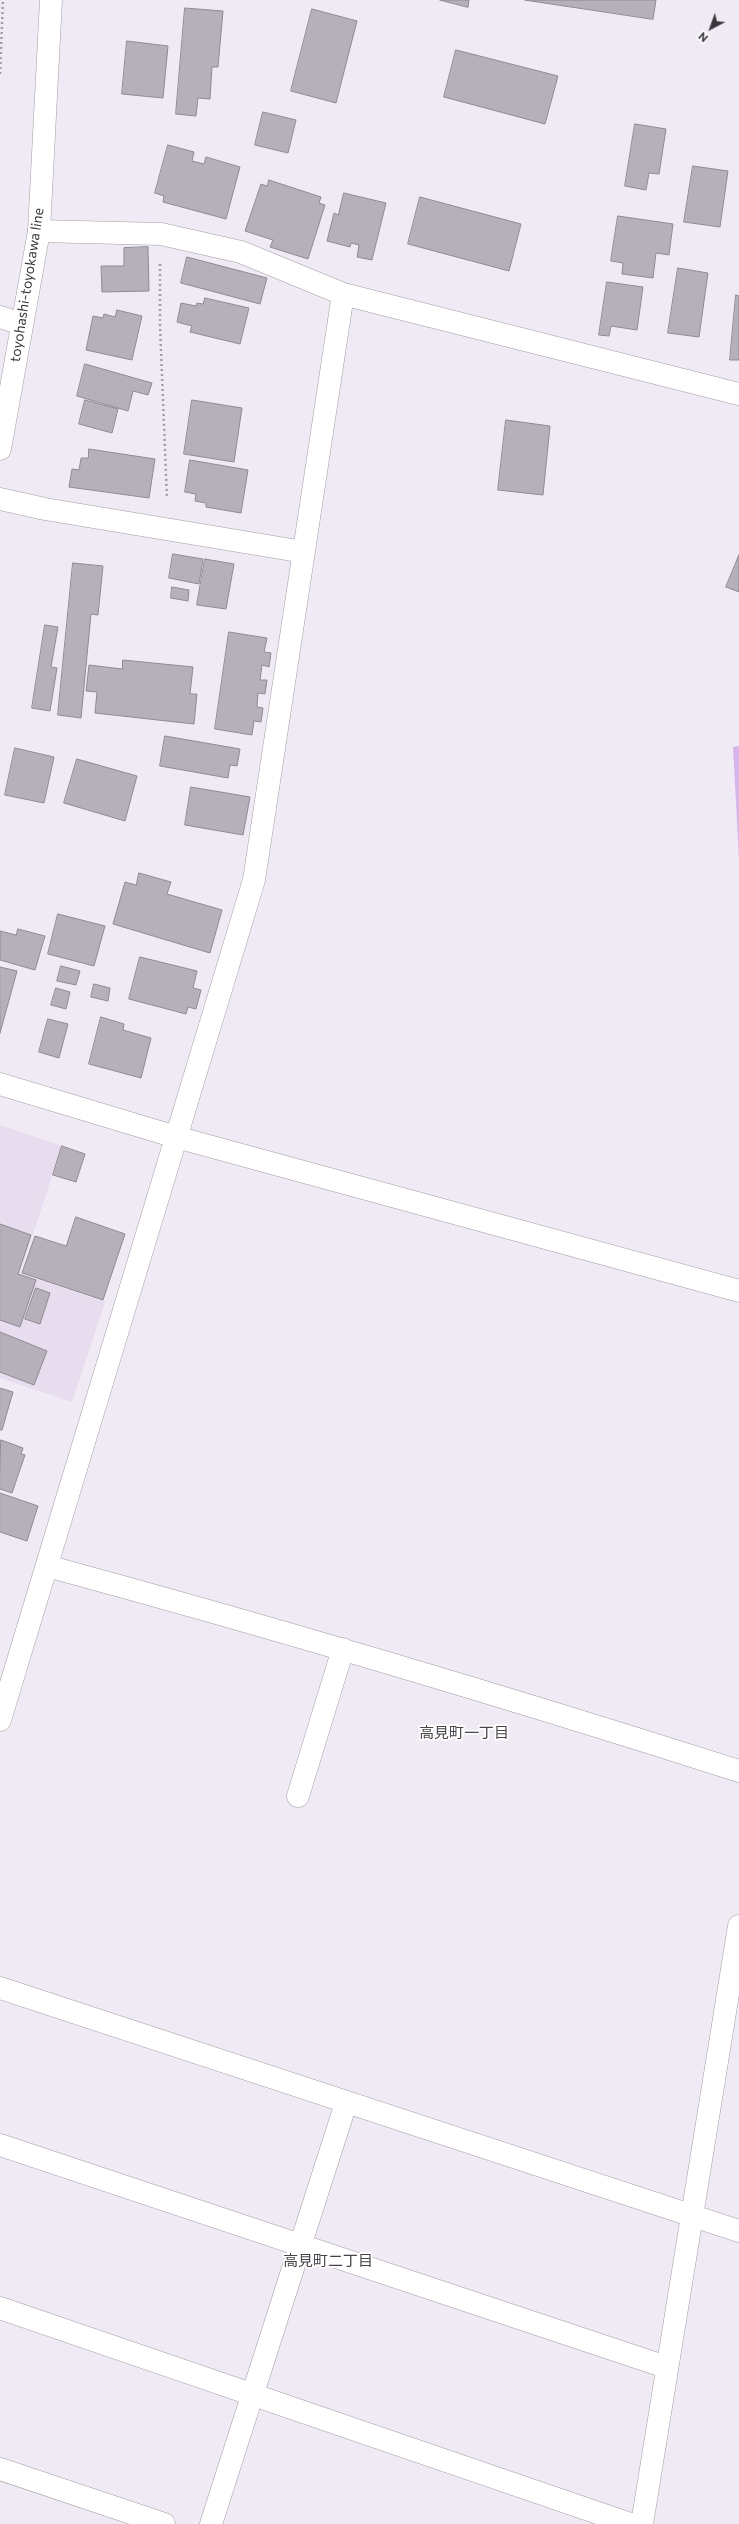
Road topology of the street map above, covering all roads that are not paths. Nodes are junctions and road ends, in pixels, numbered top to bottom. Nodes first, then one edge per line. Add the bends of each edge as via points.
1 (51, 0) edge
2 (39, 231) junction
3 (343, 294) junction
4 (0, 317) edge
5 (22, 324) junction
6 (739, 394) edge
7 (0, 449) edge
8 (0, 499) edge
9 (304, 552) junction
10 (0, 1084) edge
11 (176, 1137) junction
12 (739, 1291) edge
13 (47, 1566) junction
14 (343, 1650) junction
15 (0, 1720) edge
16 (739, 1771) edge
17 (298, 1796) dead end
18 (739, 1926) edge
19 (0, 1988) edge
20 (346, 2103) junction
21 (0, 2145) edge
22 (692, 2216) junction
23 (739, 2230) edge
24 (301, 2247) junction
25 (0, 2308) edge
26 (666, 2367) junction
27 (253, 2394) junction
28 (0, 2469) edge
29 (164, 2524) edge
30 (211, 2524) edge
31 (630, 2524) edge
32 (642, 2524) edge

1 - 2 street, toyohashi-toyokawa line
2 - 3 street via 161,234 241,252
2 - 5 street, toyohashi-toyokawa line
3 - 6 street
3 - 9 street
4 - 5 street
5 - 7 street, toyohashi-toyokawa line
8 - 9 street via 45,509
9 - 11 street via 254,880
10 - 11 street
11 - 12 street
11 - 13 street
13 - 14 street
13 - 15 street
14 - 16 street via 531,1705
14 - 17 street
18 - 22 street
19 - 20 street
20 - 22 street
20 - 24 street
21 - 24 street
22 - 23 street
22 - 26 street
24 - 26 street
24 - 27 street
25 - 27 street
26 - 32 street
27 - 30 street
27 - 31 street
28 - 29 street

